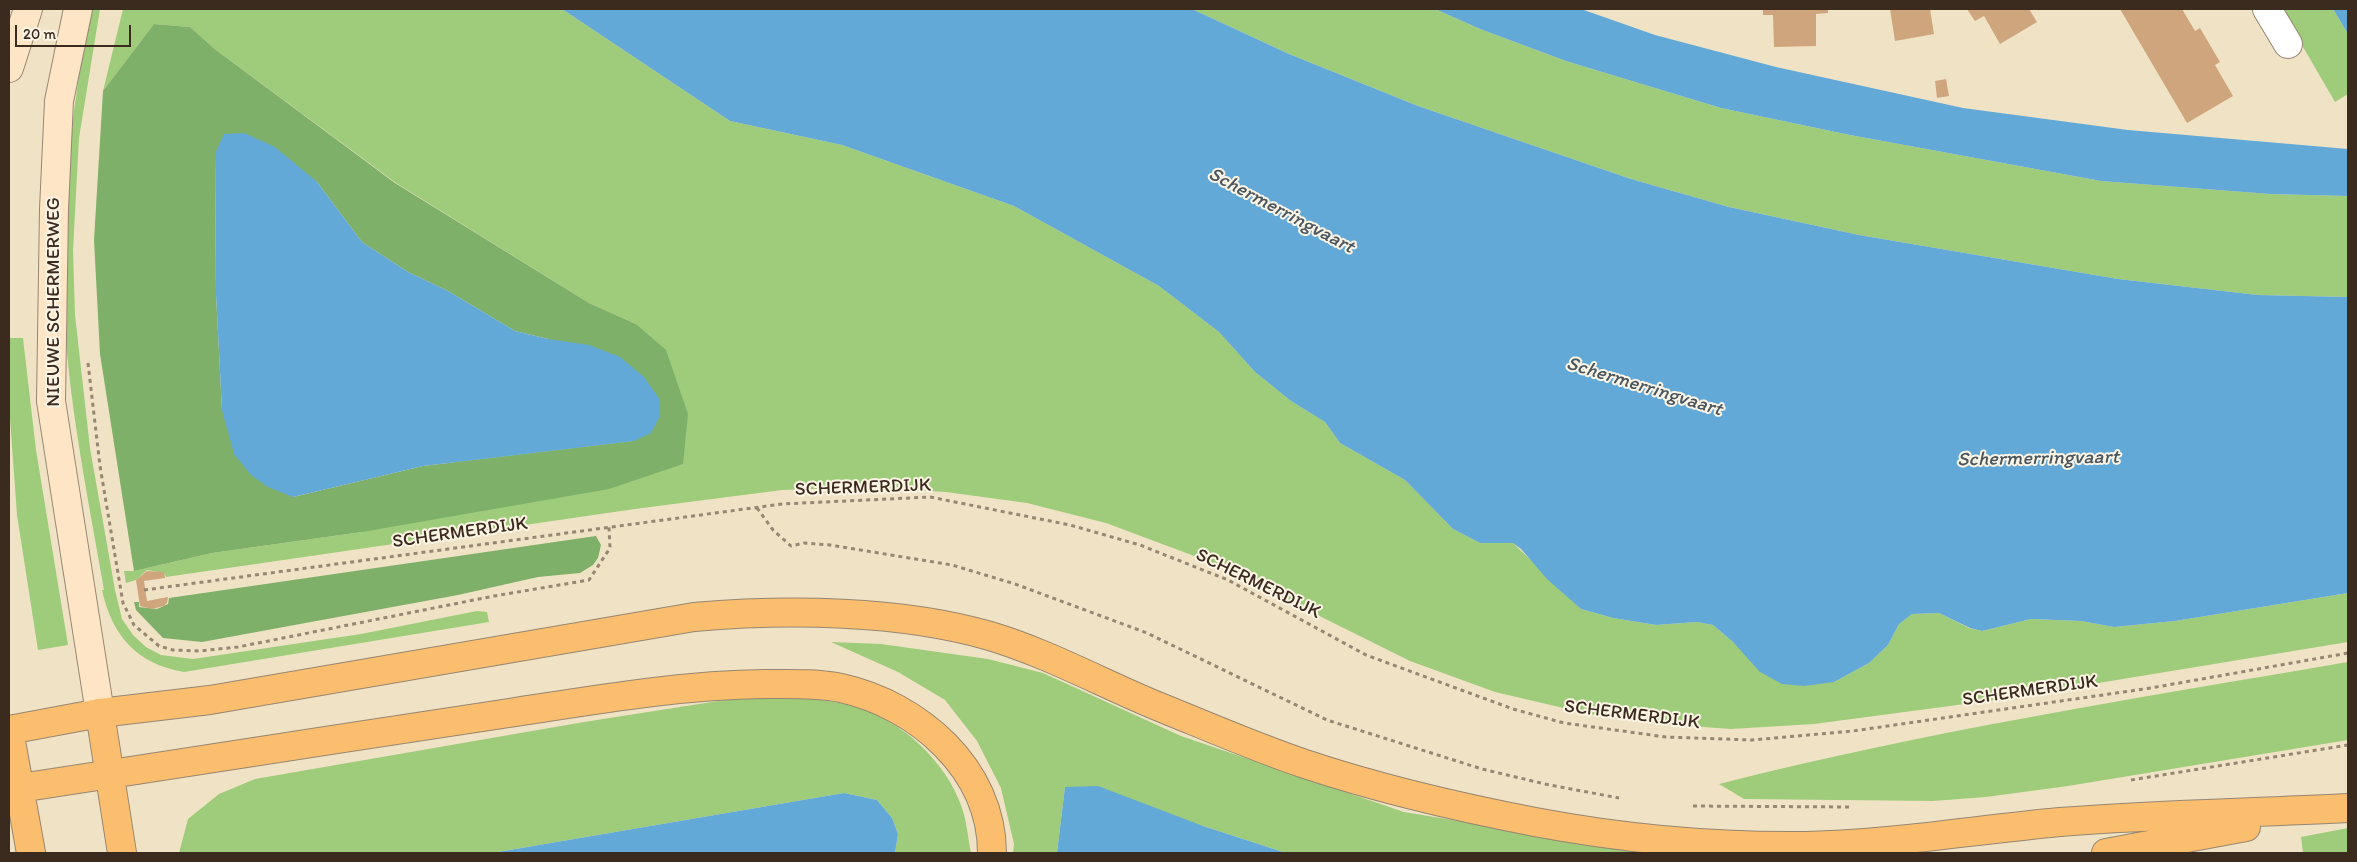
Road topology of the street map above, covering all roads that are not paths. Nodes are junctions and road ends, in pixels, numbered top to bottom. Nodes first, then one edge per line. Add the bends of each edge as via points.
1 (28, 9) edge
2 (78, 9) edge
3 (2267, 9) edge
4 (2288, 44) dead end
5 (9, 68) edge
6 (100, 713) junction
7 (9, 729) edge
8 (109, 774) junction
9 (14, 789) edge
10 (2348, 808) edge
11 (31, 853) edge
12 (122, 853) edge
13 (992, 853) edge
14 (2106, 853) edge

1 - 5 main road
2 - 6 main road, NIEUWE SCHERMERWEG via 59,101 51,401
3 - 4 street
6 - 7 main road
6 - 8 main road, NIEUWE SCHERMERWEG
6 - 10 main road via 210,700 694,616 763,612 834,614 892,619 988,636 1301,762 1382,788 1538,822 1634,838 1715,845 1809,846 1913,839 2061,822
7 - 9 main road
8 - 9 main road
8 - 12 main road, NIEUWE SCHERMERWEG
8 - 13 main road via 592,700 719,685 840,687 882,701 920,721 950,749 976,786 992,836
9 - 11 main road
10 - 14 main road

